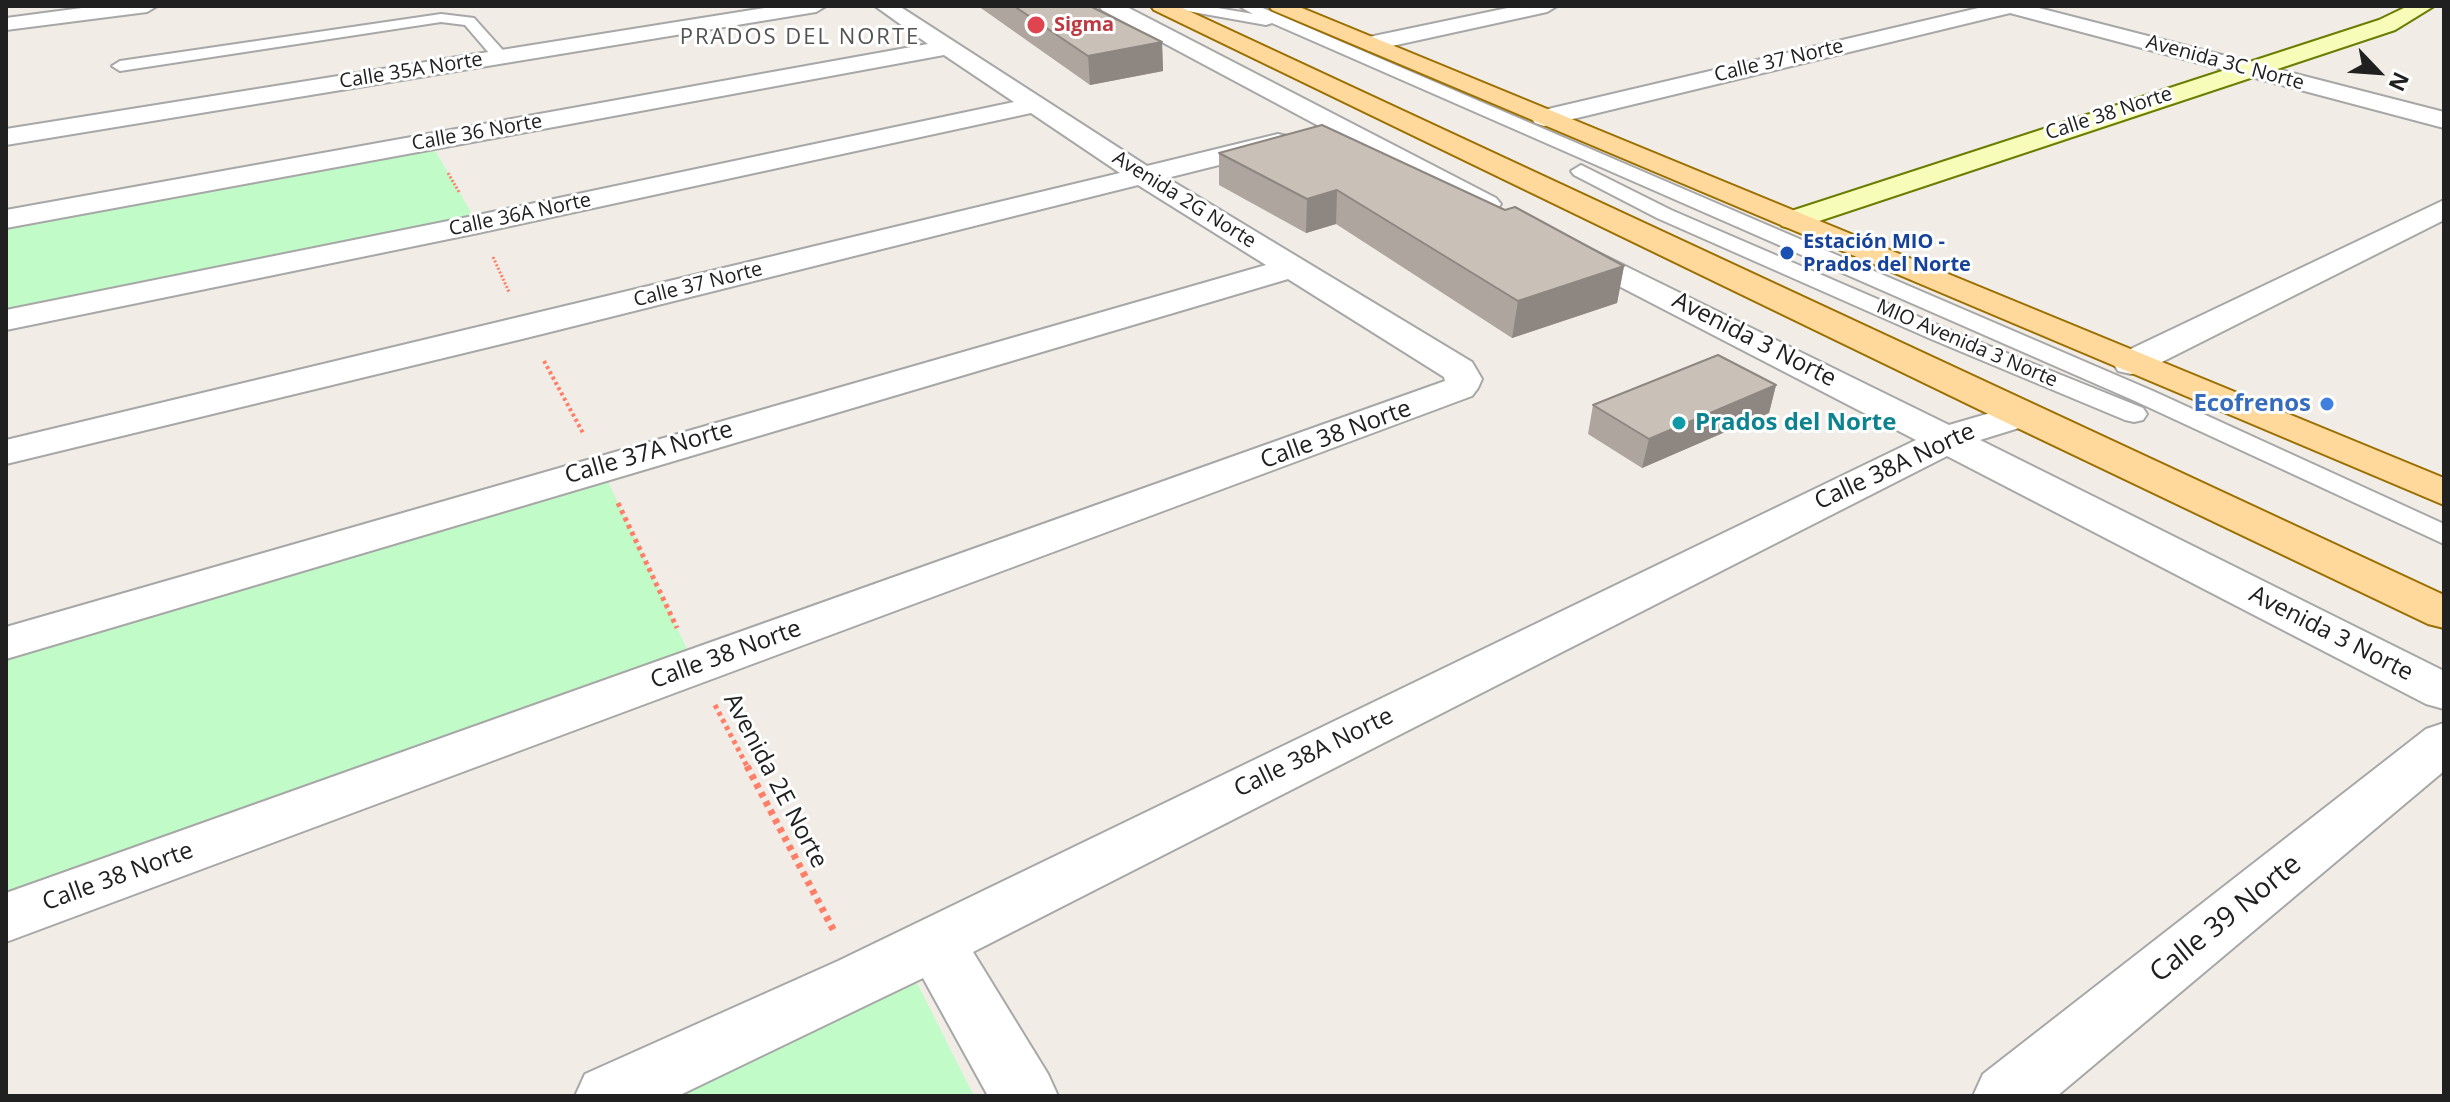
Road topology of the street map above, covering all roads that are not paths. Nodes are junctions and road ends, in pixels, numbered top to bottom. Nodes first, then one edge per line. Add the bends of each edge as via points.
1 (147, 6) edge
2 (816, 6) edge
3 (885, 6) edge
4 (1109, 6) edge
5 (1161, 6) edge
6 (1182, 6) edge
7 (1246, 6) edge
8 (1547, 6) edge
9 (2010, 6) edge
10 (2424, 6) edge
11 (608, 16) dead end
12 (1287, 17) edge
13 (6, 24) edge
14 (628, 37) junction
15 (1369, 44) junction
16 (948, 47) junction
17 (501, 57) junction
18 (120, 66) dead end
19 (2245, 69) junction
20 (1033, 105) junction
21 (1389, 115) junction
22 (1503, 118) junction
23 (1544, 118) junction
24 (2444, 120) edge
25 (1337, 128) junction
26 (6, 137) edge
27 (1142, 175) junction
28 (2444, 209) edge
29 (6, 219) edge
30 (1793, 220) junction
31 (1293, 267) junction
32 (6, 320) edge
33 (2131, 363) junction
34 (1448, 394) joint
35 (2021, 415) junction
36 (1949, 439) junction
37 (6, 452) edge
38 (2444, 493) edge
39 (2444, 535) edge
40 (2444, 542) edge
41 (2444, 613) edge
42 (6, 643) edge
43 (2444, 692) edge
44 (2444, 742) edge
45 (6, 918) edge
46 (934, 941) junction
47 (609, 1096) edge
48 (1024, 1096) edge
49 (2007, 1096) edge

1 - 13 street
2 - 14 street, Calle 35A Norte
3 - 16 street, Avenida 2G Norte
4 - 25 street, Avenida 3 Norte
5 - 21 main road, Avenida 3 Norte
6 - 12 lane, MIO Avenida 3 Norte
7 - 12 lane, MIO Avenida 3 Norte
8 - 15 street
9 - 19 street, Avenida 3C Norte
9 - 23 street, Calle 37 Norte
10 - 19 street, Calle 38 Norte via 2387,25
11 - 14 street
12 - 15 main road
12 - 22 lane, MIO Avenida 3 Norte
14 - 17 street, Calle 35A Norte
15 - 23 main road
16 - 20 street, Avenida 2G Norte
16 - 29 street, Calle 36 Norte
17 - 18 lane via 469,21 457,18
17 - 26 street, Calle 35A Norte
19 - 24 street, Avenida 3C Norte
19 - 30 street, Calle 38 Norte
20 - 27 street, Avenida 2G Norte
20 - 32 street, Calle 36A Norte
21 - 25 street, Calle 37 Norte
21 - 35 main road, Avenida 3 Norte
22 - 39 lane, MIO Avenida 3 Norte via 2144,396
22 - 40 lane, MIO Avenida 3 Norte via 1592,178 1664,214 1939,334
23 - 30 main road
25 - 27 street, Calle 37 Norte
25 - 36 street, Avenida 3 Norte
27 - 31 street, Avenida 2G Norte
27 - 37 street, Calle 37 Norte
28 - 33 street
30 - 33 main road
31 - 34 street, Avenida 2G Norte via 1459,370 1464,379
31 - 42 street, Calle 37A Norte
33 - 38 main road
34 - 45 street, Calle 38 Norte
35 - 36 street, Calle 38A Norte
35 - 41 main road, Avenida 3 Norte
36 - 43 street, Avenida 3 Norte
36 - 46 street, Calle 38A Norte
44 - 49 street, Calle 39 Norte
46 - 47 street, Calle 38A Norte
46 - 48 street

